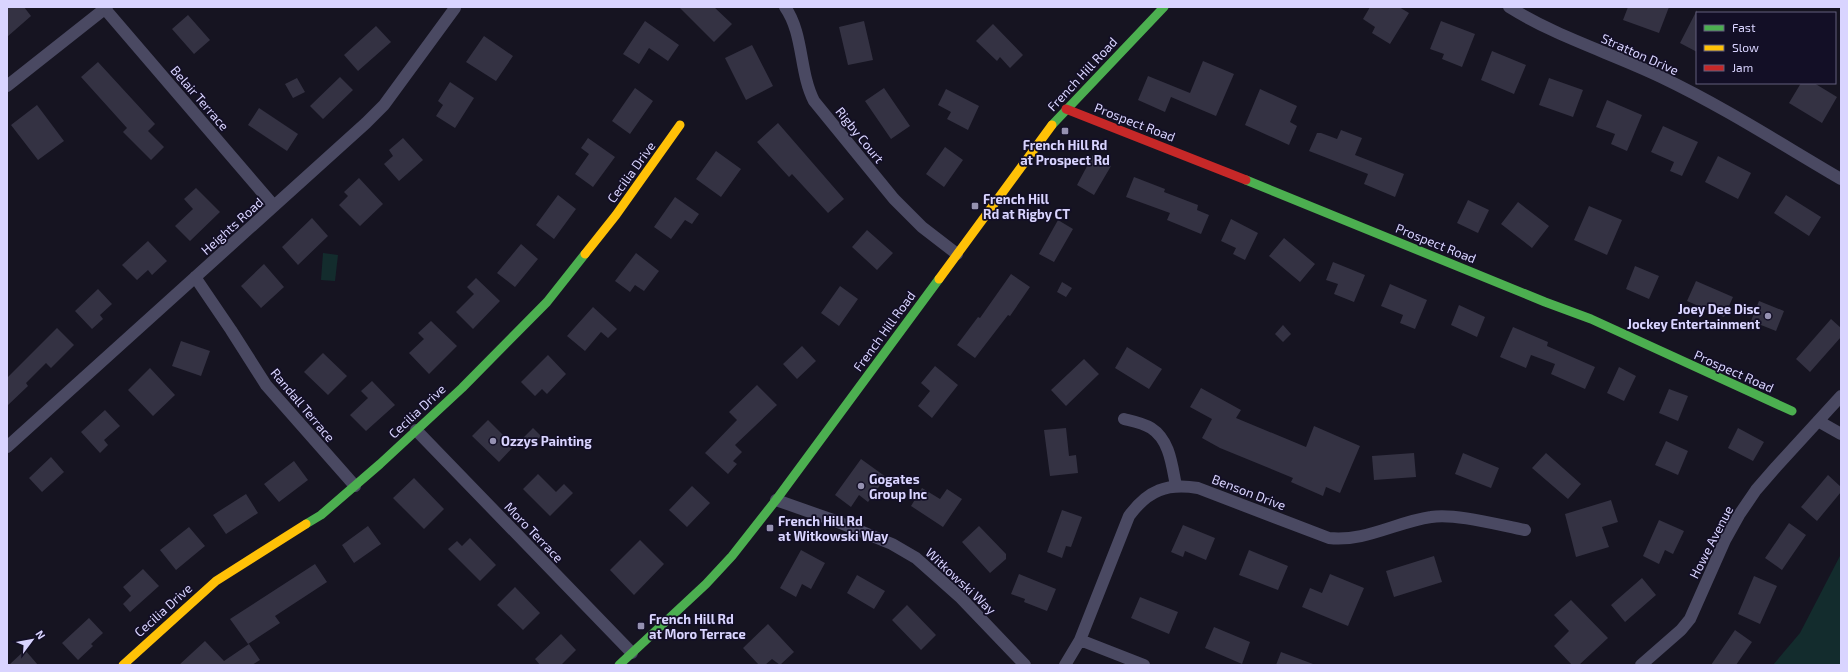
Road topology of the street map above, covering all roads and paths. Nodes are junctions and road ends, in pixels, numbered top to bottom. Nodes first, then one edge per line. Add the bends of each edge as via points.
1 (785, 7) edge
2 (1164, 7) edge
3 (1509, 7) edge
4 (106, 8) edge
5 (455, 8) edge
6 (7, 86) edge
7 (1066, 109) junction
8 (680, 125) dead end
9 (1841, 179) edge
10 (274, 206) junction
11 (957, 254) junction
12 (195, 277) junction
13 (1841, 396) edge
14 (1792, 411) dead end
15 (1124, 418) dead end
16 (1818, 421) junction
17 (416, 430) junction
18 (1841, 434) edge
19 (7, 447) edge
20 (355, 486) junction
21 (1176, 486) junction
22 (776, 500) junction
23 (1525, 530) dead end
24 (1080, 640) junction
25 (632, 653) junction
26 (123, 665) edge
27 (619, 665) edge
28 (1025, 665) edge
29 (1065, 665) edge
30 (1144, 665) edge
31 (1641, 665) edge

1 - 11 street, Rigby Court via 795,28 807,88 814,101 894,199 922,227
2 - 7 street, French Hill Road
3 - 9 street, Stratton Drive via 1558,34 1692,92
4 - 6 street
4 - 10 street, Belair Terrace
5 - 10 street, Heights Road via 384,105
7 - 11 street, French Hill Road
7 - 14 street, Prospect Road via 1591,319
8 - 17 street, Cecilia Drive via 616,215 547,302 462,388
10 - 12 street, Heights Road
11 - 22 street, French Hill Road
12 - 19 street, Heights Road
12 - 20 street, Randall Terrace via 266,385
13 - 16 street, Howe Avenue
15 - 21 street via 1150,428 1164,442 1170,455
16 - 18 street
16 - 31 street, Howe Avenue via 1756,490 1739,515 1725,540 1690,619
17 - 20 street, Cecilia Drive
17 - 25 street, Moro Terrace
20 - 26 street, Cecilia Drive via 321,515 216,581
21 - 23 street, Benson Drive via 1198,488 1329,538 1357,538 1430,517 1444,516
21 - 24 street, Benson Drive via 1147,496 1129,516
22 - 25 street, French Hill Road via 732,556 706,584
22 - 28 street, Witkowski Way via 892,544 916,558 961,598
24 - 29 street, Benson Drive
24 - 30 street
25 - 27 street, French Hill Road

